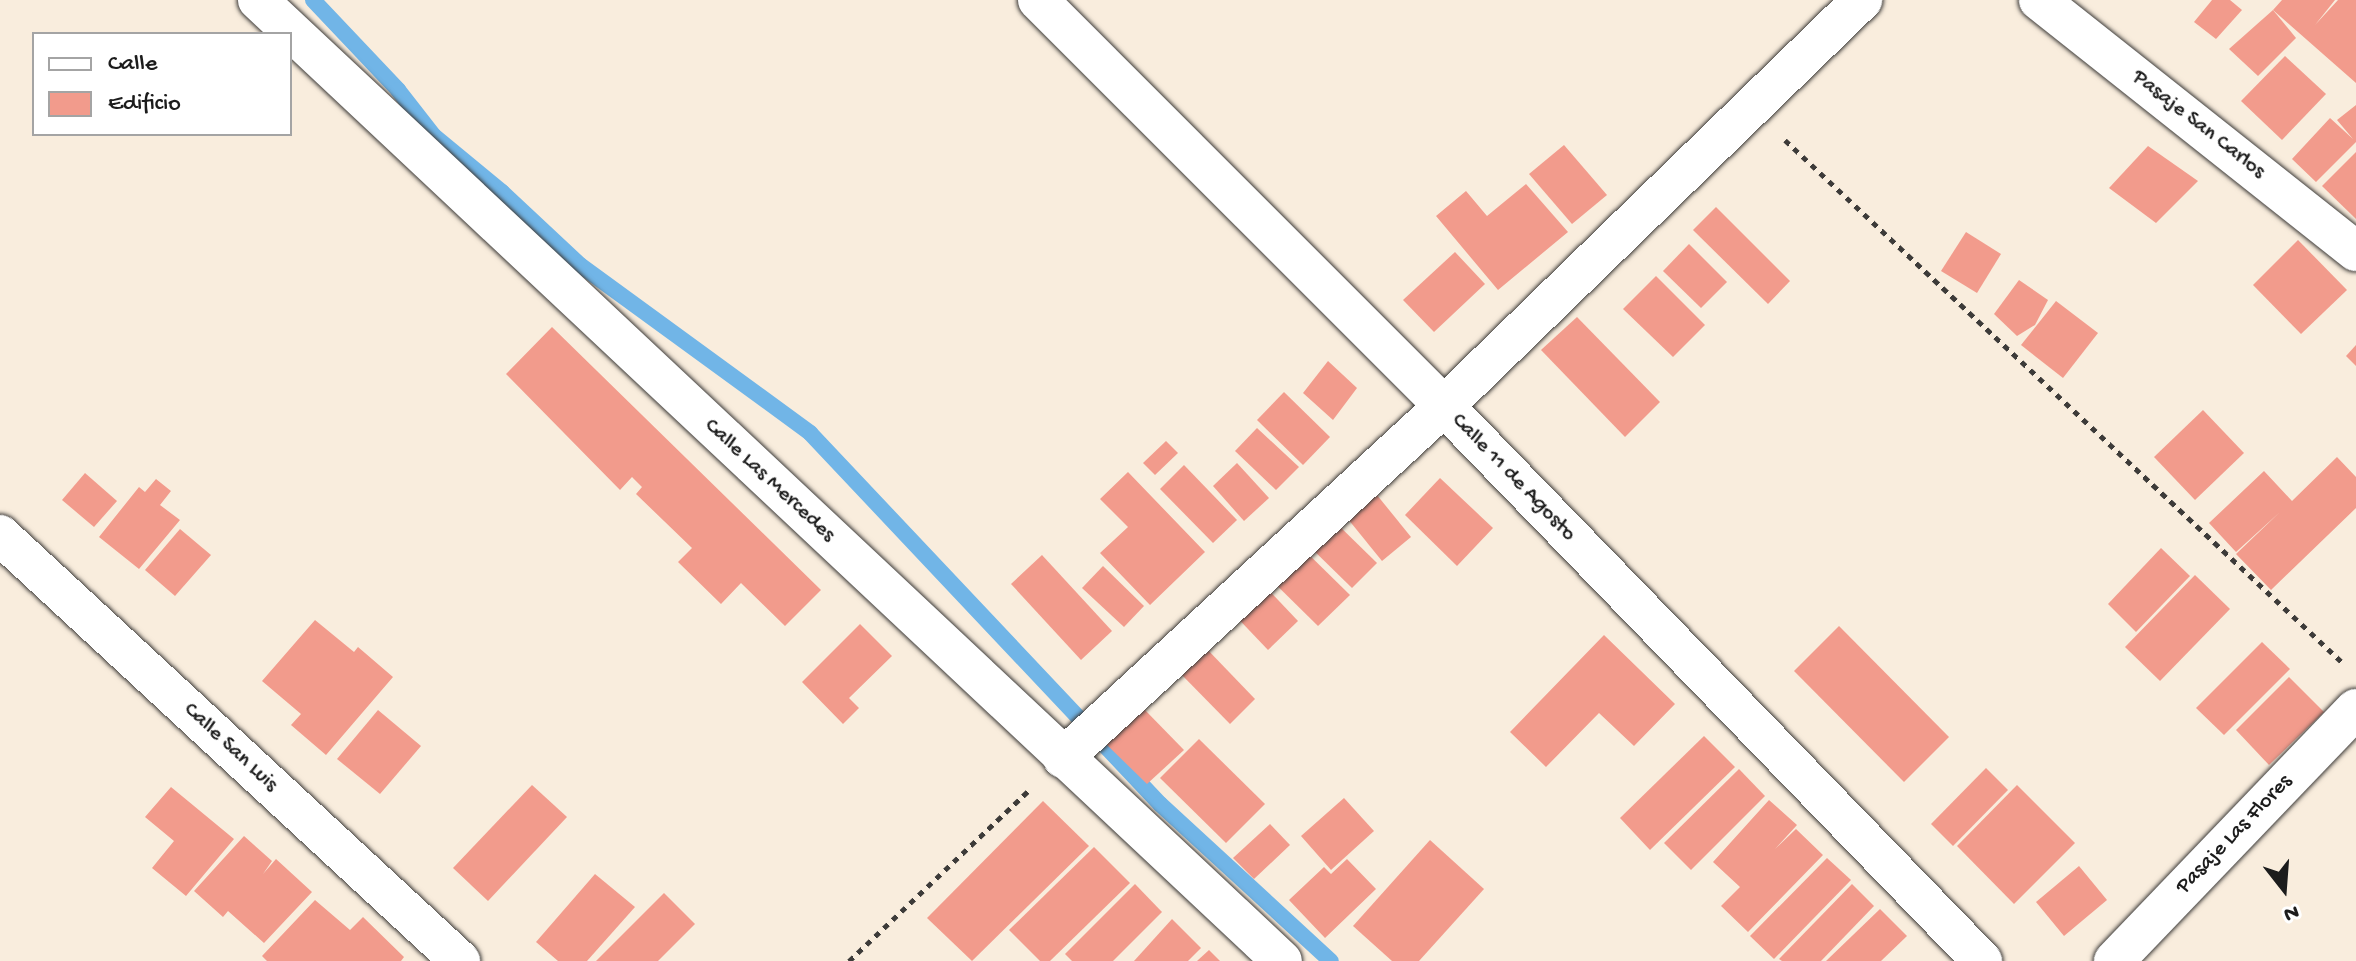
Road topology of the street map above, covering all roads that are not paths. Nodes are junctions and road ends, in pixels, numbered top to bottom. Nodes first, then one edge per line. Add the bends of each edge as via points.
1 (258, 0) edge
2 (1038, 0) edge
3 (1862, 0) edge
4 (2039, 0) edge
5 (292, 32) edge
6 (292, 32) edge
7 (2356, 251) edge
8 (1444, 406) junction
9 (0, 535) edge
10 (2356, 709) edge
11 (1063, 758) junction
12 (460, 961) edge
13 (1282, 961) edge
14 (1982, 961) edge
15 (2114, 961) edge

1 - 6 street, Calle Las Mercedes
2 - 8 street, Calle 11 de Agosto
3 - 8 street
4 - 7 street, Pasaje San Carlos
5 - 11 street, Calle Las Mercedes
8 - 11 street
8 - 14 street, Calle 11 de Agosto
9 - 12 street, Calle San Luis
10 - 15 street, Pasaje Las Flores
11 - 13 street, Calle Las Mercedes

